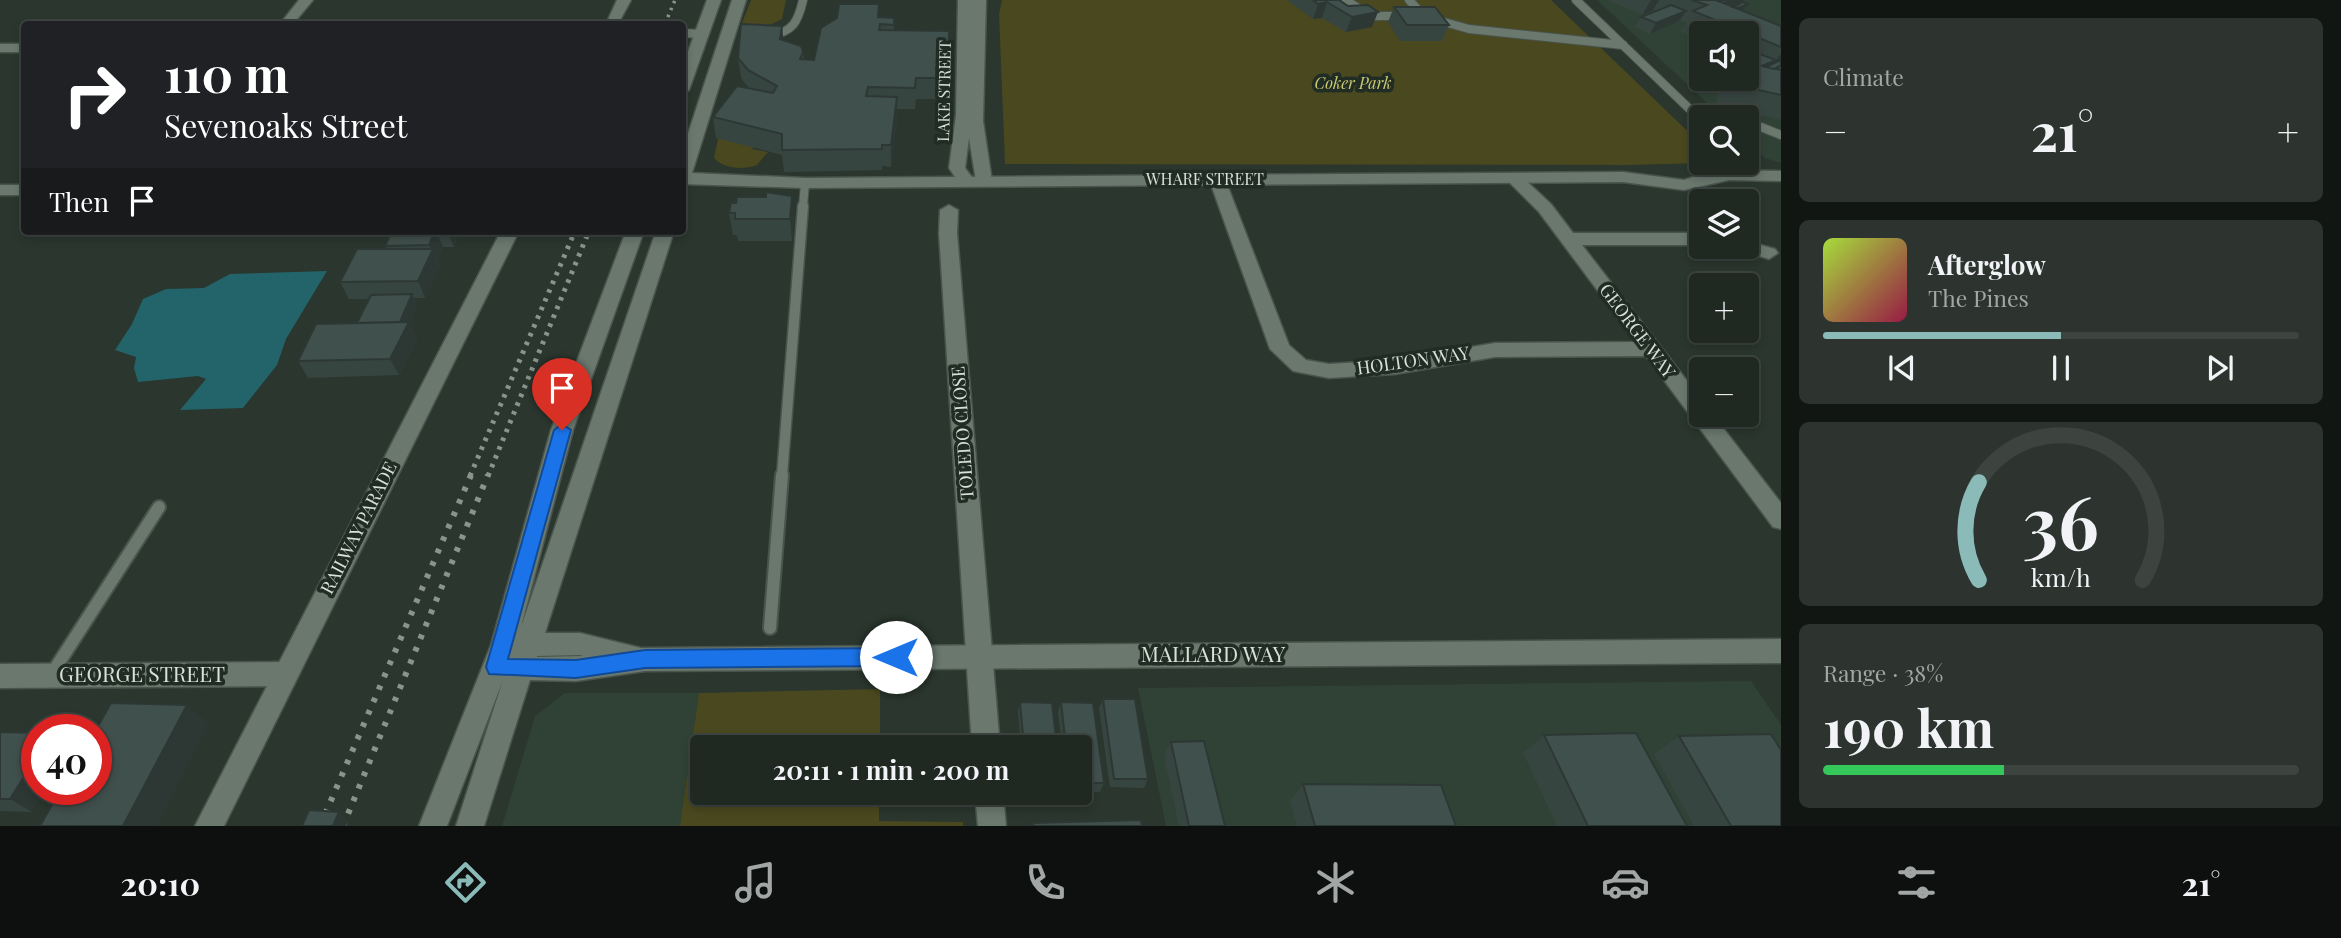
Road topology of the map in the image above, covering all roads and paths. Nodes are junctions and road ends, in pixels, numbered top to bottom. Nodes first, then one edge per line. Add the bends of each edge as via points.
1 (306, 0) edge
2 (624, 0) edge
3 (715, 0) edge
4 (739, 0) edge
5 (803, 0) edge
6 (965, 0) edge
7 (979, 0) edge
8 (1346, 0) edge
9 (1409, 0) edge
10 (1576, 0) edge
11 (1424, 16) junction
12 (288, 21) edge
13 (614, 21) edge
14 (686, 33) edge
15 (702, 34) junction
16 (761, 36) edge
17 (1623, 45) junction
18 (0, 48) edge
19 (21, 48) edge
20 (686, 79) edge
21 (1689, 108) edge
22 (1759, 126) edge
23 (1781, 135) edge
24 (686, 169) edge
25 (1760, 176) joint
26 (1781, 176) edge
27 (686, 178) edge
28 (1522, 178) junction
29 (1217, 179) junction
30 (975, 181) junction
31 (787, 183) junction
32 (805, 183) junction
33 (0, 190) edge
34 (21, 190) edge
35 (686, 191) edge
36 (949, 210) dead end
37 (508, 235) edge
38 (633, 235) edge
39 (664, 235) edge
40 (1569, 239) junction
41 (1689, 239) edge
42 (1759, 250) edge
43 (1769, 253) dead end
44 (1650, 349) junction
45 (159, 507) dead end
46 (1781, 520) edge
47 (771, 628) dead end
48 (1781, 650) edge
49 (513, 656) junction
50 (979, 656) junction
51 (285, 674) junction
52 (51, 675) junction
53 (0, 676) edge
54 (985, 735) edge
55 (990, 805) edge
56 (209, 826) edge
57 (433, 826) edge
58 (470, 826) edge
59 (992, 826) edge

1 - 12 street
2 - 13 street
3 - 15 street
4 - 24 street
5 - 16 lane via 792,29
6 - 30 street, LAKE STREET via 964,115 957,169
7 - 30 street, LAKE STREET
8 - 11 lane via 1370,16
9 - 11 lane
10 - 17 lane
11 - 17 lane via 1458,30
14 - 15 lane
15 - 20 street
17 - 21 lane
18 - 19 street
22 - 23 lane
25 - 26 street, WHARF STREET
25 - 28 street, WHARF STREET via 1726,176 1684,185 1623,177
27 - 31 street, WHARF STREET
28 - 29 street, WHARF STREET
28 - 40 street, GEORGE WAY
29 - 30 street, WHARF STREET
29 - 44 street, HOLTON WAY via 1280,349 1300,366 1329,371 1395,367 1495,350
30 - 32 street, WHARF STREET
31 - 32 street, WHARF STREET
31 - 35 street, WHARF STREET via 755,190
32 - 47 lane
33 - 34 street
36 - 50 street, TOLEDO CLOSE
37 - 51 street, RAILWAY PARADE
38 - 49 street via 562,430
39 - 49 street
40 - 41 street
40 - 44 street, GEORGE WAY
42 - 43 street
44 - 46 street, GEORGE WAY
45 - 52 lane
48 - 50 street, MALLARD WAY
49 - 50 street, MALLARD WAY via 576,669 645,659
49 - 57 street
49 - 58 street
50 - 54 street, TOLEDO CLOSE
51 - 52 street, GEORGE STREET
51 - 56 street, RAILWAY PARADE
52 - 53 street, GEORGE STREET
55 - 59 street

